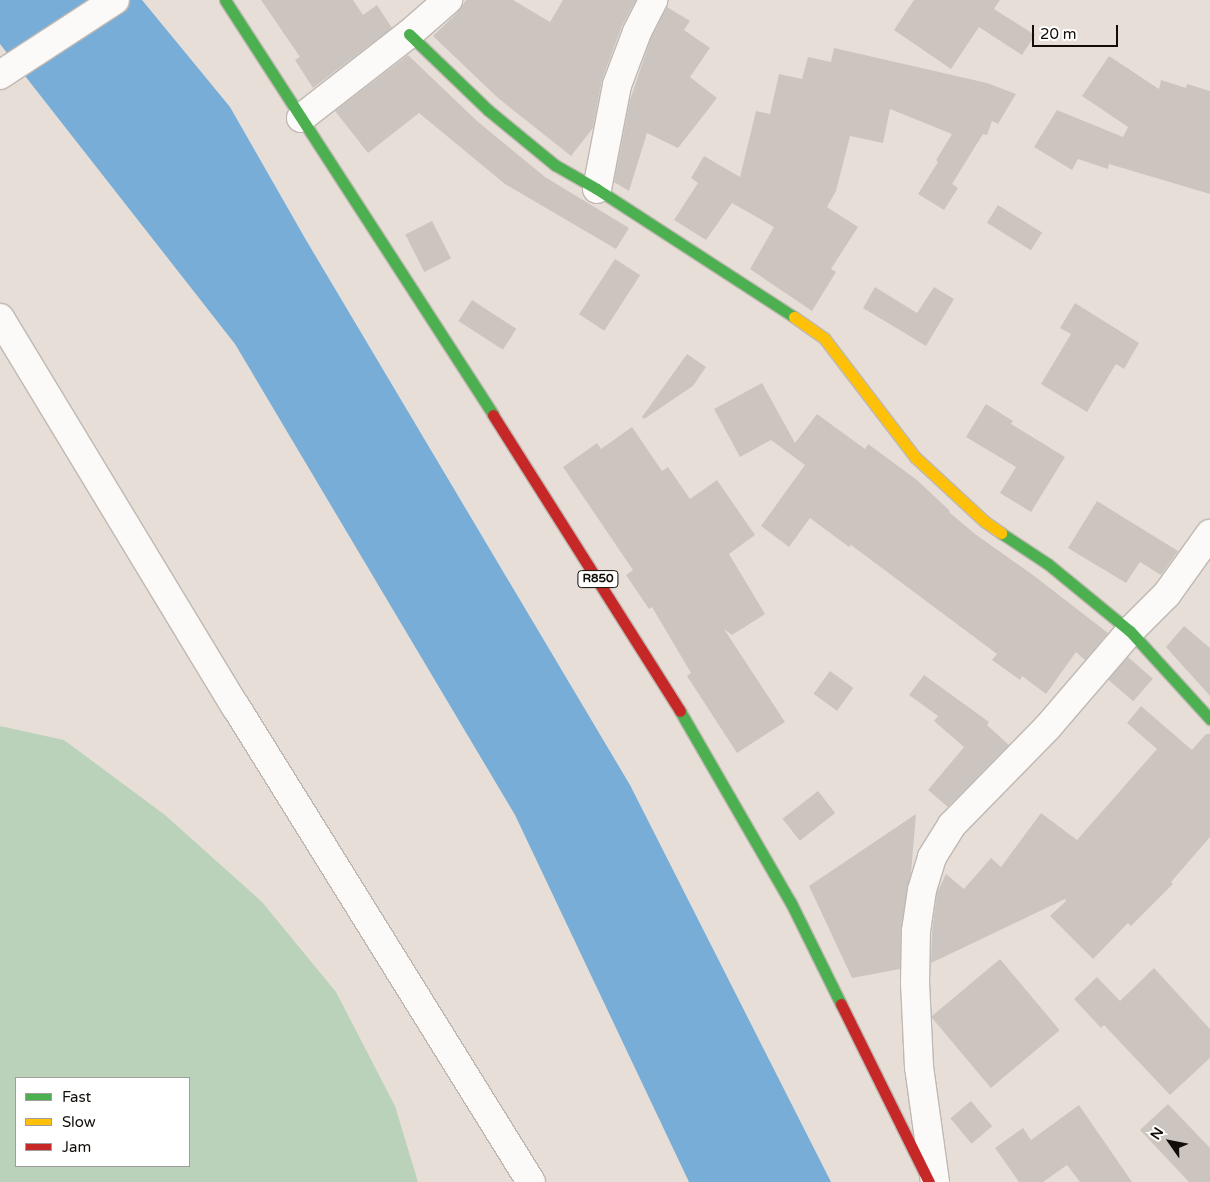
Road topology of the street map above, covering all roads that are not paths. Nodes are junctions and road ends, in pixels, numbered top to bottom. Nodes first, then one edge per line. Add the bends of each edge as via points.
1 (115, 0) edge
2 (225, 0) edge
3 (448, 0) edge
4 (653, 0) edge
5 (409, 34) junction
6 (0, 75) edge
7 (301, 118) junction
8 (597, 189) junction
9 (0, 318) edge
10 (1210, 534) edge
11 (1130, 631) junction
12 (1210, 719) edge
13 (530, 1182) edge
14 (929, 1182) edge
15 (935, 1182) edge

1 - 6 street
2 - 7 main road, R850
3 - 5 street
4 - 8 street via 616,85
5 - 7 street
5 - 8 main road via 510,129 555,165
7 - 14 main road, R850 via 685,719 792,903
8 - 11 main road via 824,338 915,457 984,521 1048,564
9 - 13 street
10 - 11 street via 1167,594
11 - 12 main road
11 - 15 street via 1047,728 952,825 932,857 917,923 915,983 919,1067

